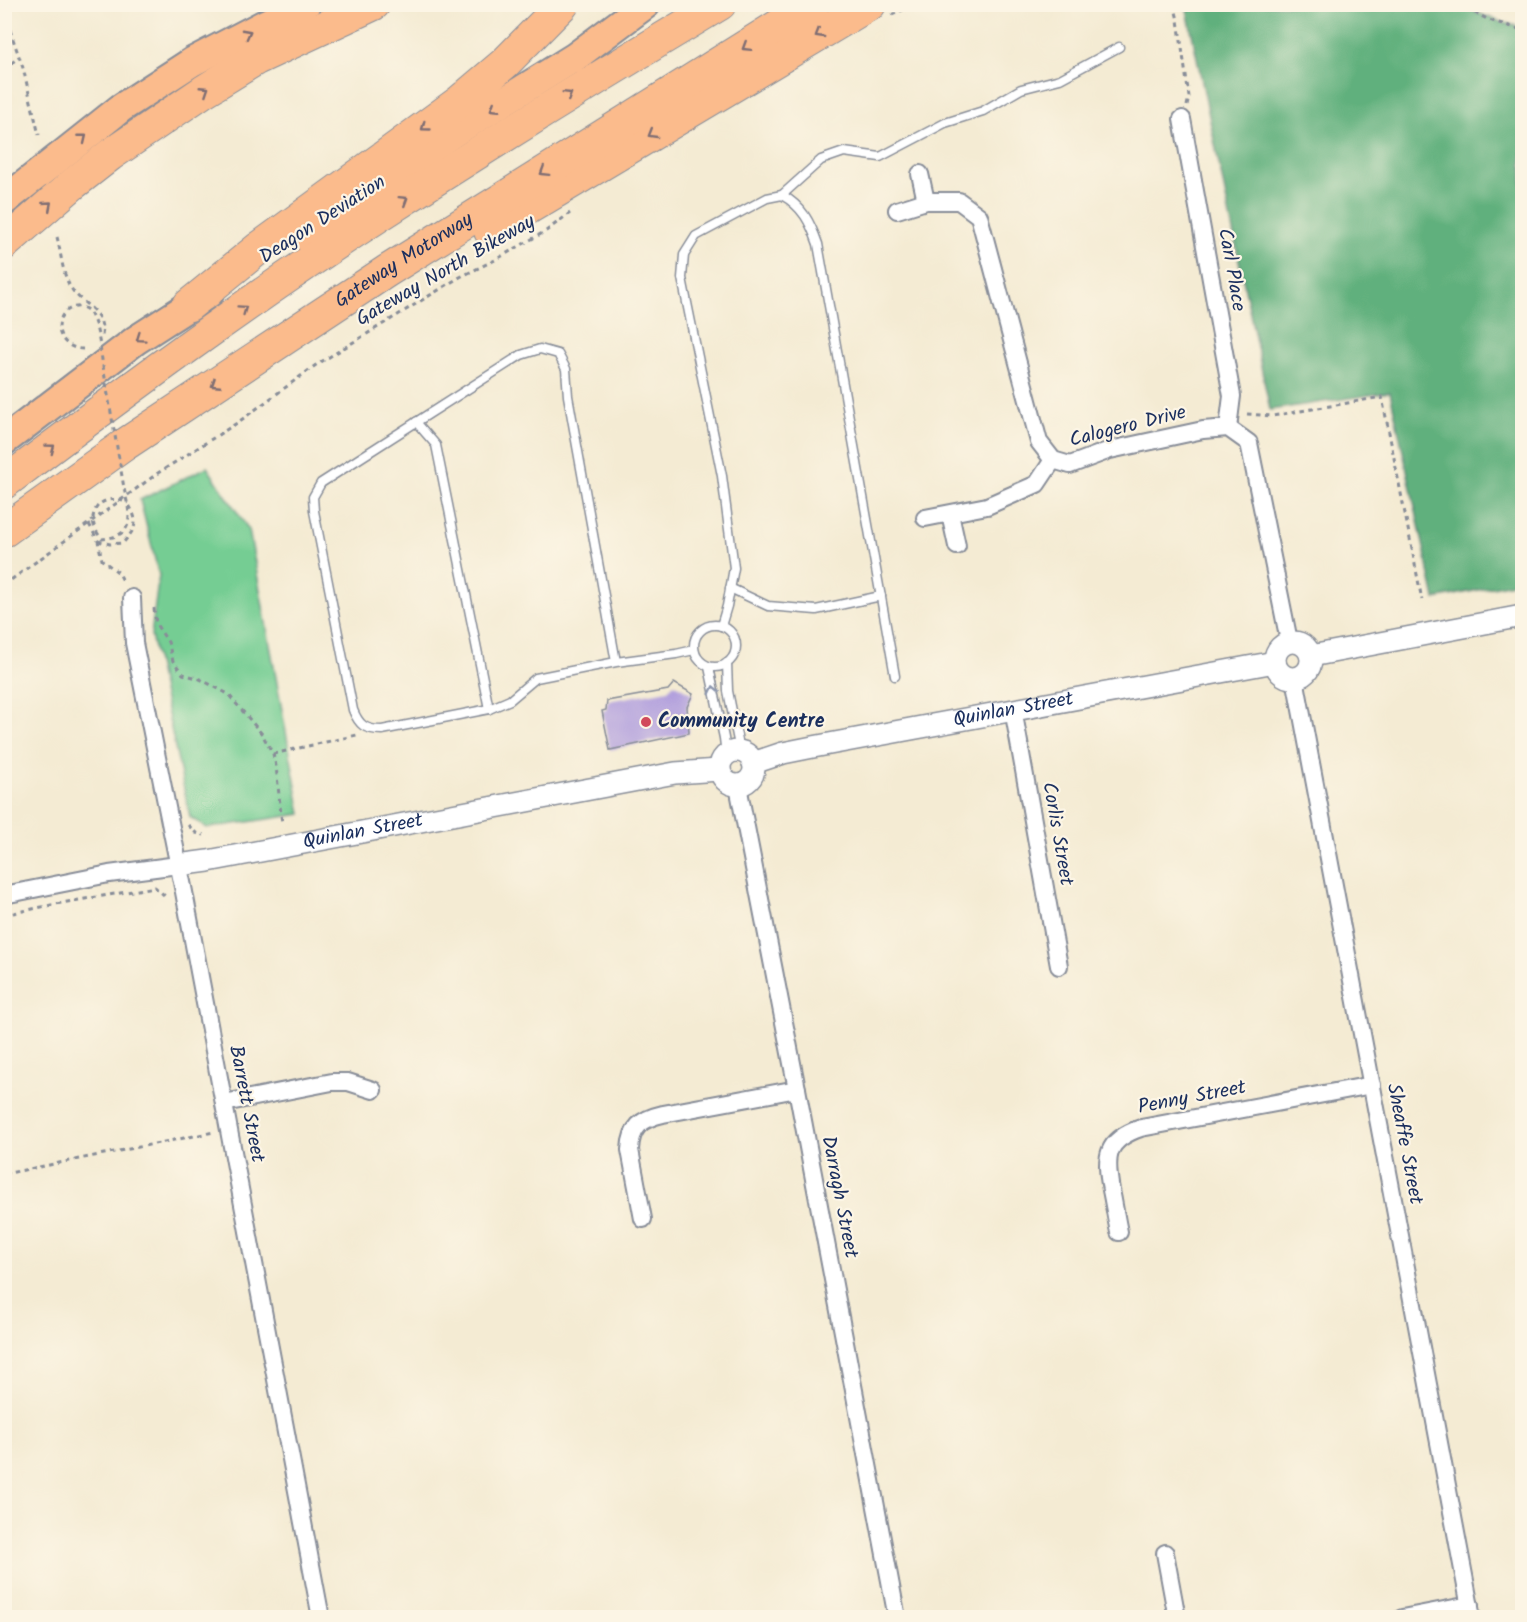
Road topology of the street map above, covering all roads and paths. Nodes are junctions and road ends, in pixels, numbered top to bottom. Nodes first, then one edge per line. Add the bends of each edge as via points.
1 (306, 4) edge
2 (374, 4) edge
3 (563, 4) edge
4 (646, 4) edge
5 (720, 4) edge
6 (813, 4) edge
7 (915, 4) edge
8 (1174, 4) edge
9 (1458, 4) edge
10 (879, 11) edge
11 (4, 13) edge
12 (1522, 30) edge
13 (1119, 46) dead end
14 (19, 57) junction
15 (4, 69) edge
16 (1182, 119) joint
17 (39, 135) dead end
18 (920, 174) dead end
19 (782, 195) junction
20 (4, 201) edge
21 (926, 201) junction
22 (897, 210) dead end
23 (573, 211) dead end
24 (57, 237) dead end
25 (4, 244) edge
26 (387, 271) junction
27 (189, 305) junction
28 (98, 343) dead end
29 (90, 347) dead end
30 (1229, 421) junction
31 (416, 422) junction
32 (4, 441) edge
33 (1053, 460) junction
34 (4, 483) edge
35 (950, 514) junction
36 (925, 518) dead end
37 (88, 524) junction
38 (4, 531) edge
39 (98, 540) junction
40 (957, 546) dead end
41 (4, 585) edge
42 (730, 588) junction
43 (881, 596) junction
44 (132, 598) joint
45 (1422, 600) dead end
46 (154, 608) dead end
47 (1522, 616) edge
48 (721, 626) junction
49 (1289, 641) junction
50 (694, 650) junction
51 (1311, 656) junction
52 (1275, 662) junction
53 (616, 663) junction
54 (727, 663) junction
55 (709, 667) junction
56 (895, 676) dead end
57 (1295, 678) junction
58 (489, 709) junction
59 (1013, 709) junction
60 (365, 727) junction
61 (273, 754) junction
62 (735, 759) junction
63 (738, 786) joint
64 (185, 822) dead end
65 (282, 824) dead end
66 (204, 835) dead end
67 (178, 865) junction
68 (172, 894) dead end
69 (4, 895) edge
70 (4, 915) edge
71 (1059, 966) dead end
72 (1372, 1085) junction
73 (797, 1089) junction
74 (373, 1090) dead end
75 (224, 1103) junction
76 (229, 1129) junction
77 (4, 1174) edge
78 (643, 1219) dead end
79 (1119, 1232) dead end
80 (1165, 1553) dead end
81 (1471, 1611) edge
82 (321, 1617) edge
83 (897, 1617) edge
84 (1177, 1617) edge
85 (1402, 1617) edge

20 -> 1 highway via 121,108 192,62
25 -> 2 highway via 110,155 204,91 256,59
3 -> 27 highway via 505,63 459,102 259,248
4 -> 27 highway, Deagon Deviation via 575,57
34 -> 5 highway via 124,393 376,218
6 -> 26 highway, Gateway Motorway
7 - 10 path
8 - 16 path via 1190,97
9 - 12 path via 1489,20
10 -> 26 highway via 440,261
11 - 14 path
13 - 19 lane via 1060,79 1020,89 983,111 945,123 880,157 844,152 821,160
14 - 15 path
14 - 17 path
16 - 30 street, Carl Place via 1232,396
18 - 21 street
19 - 42 lane via 766,198 696,236 684,255 682,278 723,487 734,568
19 - 43 lane via 794,202 811,223 818,244
21 - 22 street, Calogero Drive
21 - 33 street, Calogero Drive via 959,201 979,216 1040,442
23 - 37 path, Gateway North Bikeway via 546,231 460,277 315,365
24 - 28 path via 71,288 100,320 102,337
26 -> 38 highway, Gateway Motorway via 124,445
27 -> 32 highway, Deagon Deviation via 136,340
29 - 39 path, bridge via 76,350 60,333 61,317 66,311 81,306 88,310 97,333 121,467 124,490 126,499 127,507 129,516 122,534 111,538 102,539 93,525 92,515 108,499 121,499 128,503 135,514 133,532 123,543
30 - 33 street, Calogero Drive via 1110,450 1070,465
30 - 45 path via 1382,397
30 - 49 street via 1249,443
31 - 53 lane via 521,355 540,349 558,354 566,369
31 - 58 lane via 436,445
31 - 60 lane via 321,483 314,497 353,710
33 - 35 street via 1036,484 987,506
35 - 36 street
35 - 40 street
37 - 39 path
37 - 41 path, Gateway North Bikeway
39 - 44 path via 102,560 119,573
42 - 43 lane via 768,606 816,610
42 - 48 lane
43 - 56 lane
44 - 67 street, Barrett Street via 134,643
46 - 61 path via 156,624 168,642 172,661 183,674 228,694 262,734
47 - 51 street
48 - 50 lane via 700,630
48 - 54 lane via 731,633 736,646
49 - 51 street via 1300,642
49 - 52 street via 1279,647
50 - 53 lane
50 - 55 lane
51 - 57 street via 1306,673
52 - 57 street via 1279,672
52 - 59 street, Quinlan Street
53 - 58 lane via 536,678 510,700
54 - 55 lane
54 - 62 lane
62 -> 55 lane via 724,738
57 - 72 street, Sheaffe Street
58 - 60 lane via 382,730
59 - 62 street, Quinlan Street
59 - 71 street, Corlis Street
60 - 61 path via 357,735
61 - 65 path
62 - 63 street via 721,775
62 - 67 street, Quinlan Street via 696,770
63 - 73 street, Darragh Street
64 - 66 path
67 - 69 street, Quinlan Street
67 - 75 street, Barrett Street
68 - 70 path via 165,896 154,887
72 - 79 street, Penny Street via 1126,1133 1114,1143 1107,1162
72 - 81 street, Sheaffe Street
73 - 78 street via 649,1117 641,1123 630,1150
73 - 83 street, Darragh Street
74 - 75 street via 348,1082 332,1082
75 - 76 street, Barrett Street
76 - 77 path
76 - 82 street, Barrett Street
80 - 84 street
81 - 85 street

